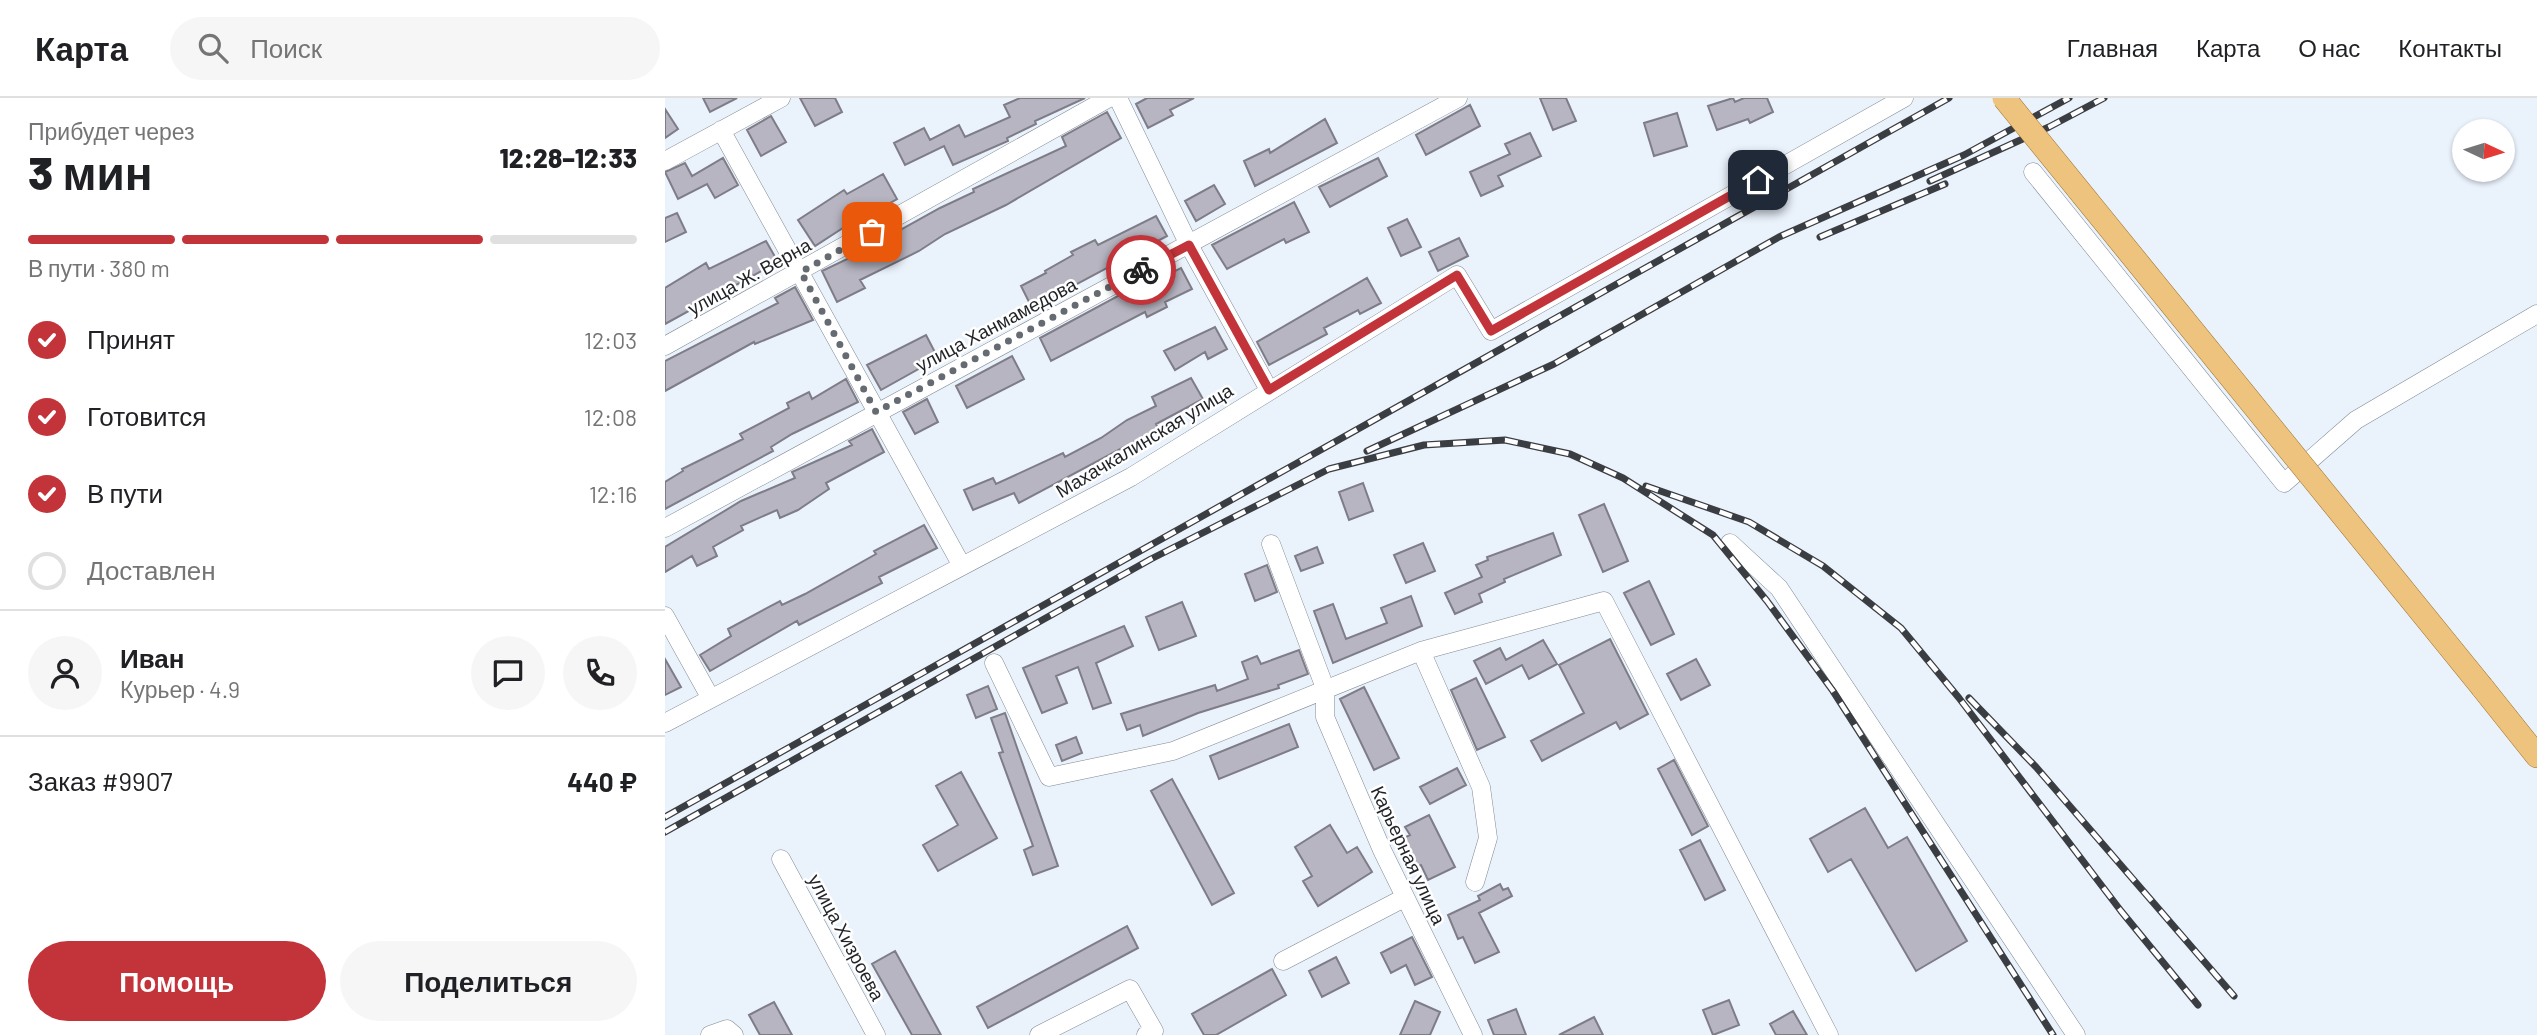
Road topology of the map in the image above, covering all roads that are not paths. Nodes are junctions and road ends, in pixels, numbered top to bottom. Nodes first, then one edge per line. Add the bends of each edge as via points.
1 (781, 98) edge
2 (1109, 98) edge
3 (1118, 98) edge
4 (1458, 98) edge
5 (1904, 98) edge
6 (2004, 98) edge
7 (722, 130) junction
8 (665, 161) edge
9 (2033, 172) dead end
10 (1189, 245) junction
11 (801, 272) junction
12 (2537, 314) edge
13 (665, 346) edge
14 (1269, 390) junction
15 (876, 412) junction
16 (665, 528) edge
17 (1730, 543) dead end
18 (1271, 544) dead end
19 (962, 566) junction
20 (665, 616) edge
21 (1421, 651) junction
22 (994, 663) dead end
23 (1325, 688) junction
24 (710, 697) junction
25 (665, 723) edge
26 (2537, 756) edge
27 (781, 859) dead end
28 (1475, 882) dead end
29 (1404, 898) junction
30 (1283, 961) dead end
31 (710, 1035) edge
32 (734, 1035) edge
33 (876, 1035) edge
34 (1039, 1035) edge
35 (1146, 1035) edge
36 (1473, 1035) edge
37 (1829, 1035) edge
38 (2076, 1035) edge

1 - 7 street
2 - 11 street, улица Ж. Верна
3 - 10 street
4 - 10 street, улица Ханмамедова
5 - 14 street, Махачкалинская улица via 1491,331 1457,275
6 - 26 main road, bridge
7 - 8 street
7 - 11 street
9 - 12 street via 2284,482 2356,420
10 - 14 street
10 - 15 street, улица Ханмамедова
11 - 13 street, улица Ж. Верна
11 - 15 street
14 - 19 street, Махачкалинская улица via 1131,477
15 - 16 street, улица Ханмамедова
15 - 19 street
17 - 38 street via 1779,588
18 - 23 street, Карьерная улица
19 - 24 street, Махачкалинская улица
20 - 24 street
21 - 23 street
21 - 28 street via 1481,787 1488,838
21 - 37 street via 1604,601
22 - 23 street via 1049,777 1173,751
23 - 29 street, Карьерная улица via 1325,718
24 - 25 street, Махачкалинская улица
27 - 33 street, улица Хизроева
29 - 30 street
29 - 36 street, Карьерная улица
31 - 32 street via 727,1029
34 - 35 street via 1130,989 1154,1031

